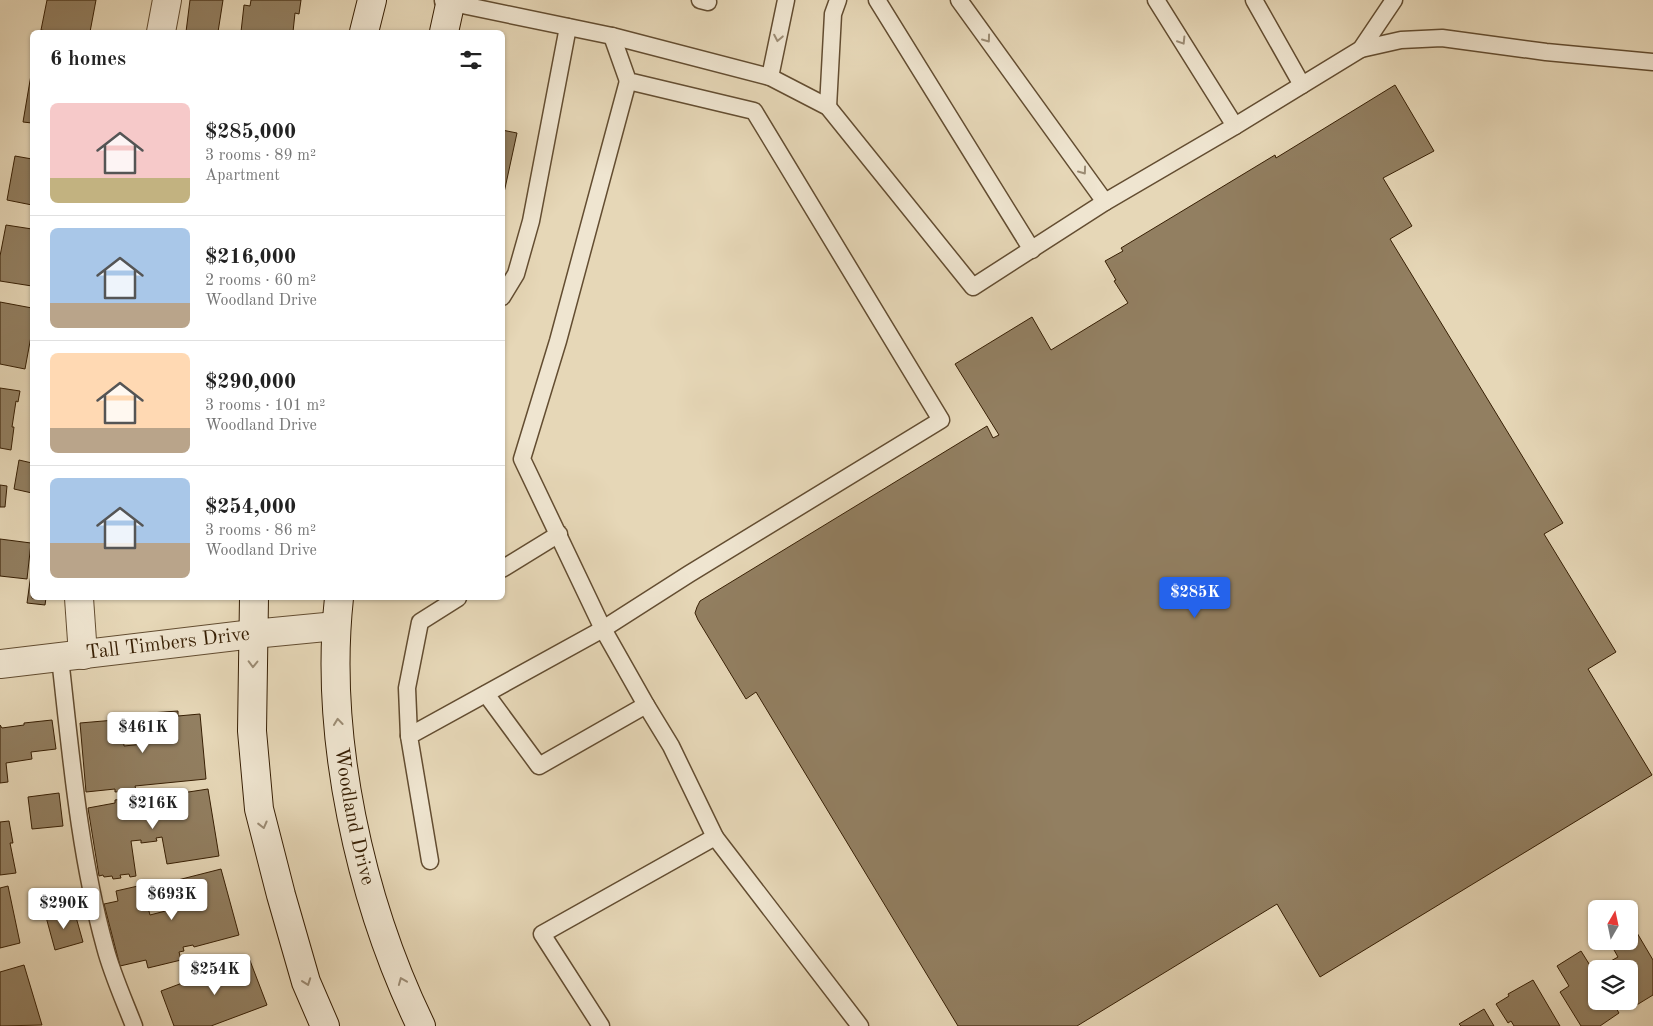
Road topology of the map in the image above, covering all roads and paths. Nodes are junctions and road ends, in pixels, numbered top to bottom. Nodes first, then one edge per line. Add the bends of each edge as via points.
1 (167, 0) edge
2 (372, 0) edge
3 (786, 0) edge
4 (838, 0) edge
5 (877, 0) edge
6 (959, 0) edge
7 (1156, 0) edge
8 (1254, 0) edge
9 (1394, 0) edge
10 (446, 1) edge
11 (568, 27) junction
12 (161, 30) edge
13 (364, 30) edge
14 (444, 30) edge
15 (612, 36) junction
16 (1361, 49) junction
17 (1653, 62) edge
18 (770, 77) junction
19 (628, 81) junction
20 (1302, 85) junction
21 (828, 107) junction
22 (1235, 126) junction
23 (1105, 202) junction
24 (1032, 250) junction
25 (505, 292) edge
26 (559, 534) junction
27 (505, 567) edge
28 (78, 600) edge
29 (254, 600) edge
30 (339, 600) edge
31 (455, 600) edge
32 (336, 626) junction
33 (603, 629) junction
34 (253, 634) junction
35 (72, 656) junction
36 (0, 664) edge
37 (486, 694) junction
38 (646, 705) junction
39 (409, 736) junction
40 (715, 838) junction
41 (430, 861) dead end
42 (134, 1026) edge
43 (325, 1026) edge
44 (421, 1026) edge
45 (600, 1026) edge
46 (860, 1026) edge

1 - 12 street
2 - 13 street
3 -> 18 lane
4 - 21 lane via 833,14
5 - 24 lane
6 -> 23 lane
7 -> 22 lane
8 - 20 lane
9 - 16 lane
10 - 11 lane
10 - 14 street
11 - 15 lane
11 - 25 lane via 531,221 516,274
15 - 18 lane
15 - 19 lane
16 - 17 lane via 1401,40 1442,38
16 - 20 lane
18 - 21 lane
19 - 26 lane via 558,341 522,459
19 - 33 lane via 754,111 941,420
20 - 22 lane
21 - 24 lane via 973,287
22 - 23 lane
23 - 24 lane
26 - 27 lane
26 - 33 lane
28 - 35 street
29 - 34 street
30 - 32 street, Woodland Drive
31 - 39 lane via 420,622 407,688
32 - 34 street, Tall Timbers Drive
44 -> 32 street, Woodland Drive via 392,958 354,832 336,697
33 - 37 lane
33 - 38 lane
34 - 35 street, Tall Timbers Drive
34 -> 43 street via 252,731 259,808 306,982
35 - 36 street, Tall Timbers Drive
35 - 42 lane via 83,854 105,950
37 - 38 lane via 540,766
37 - 39 lane
38 - 40 lane via 671,746
39 - 41 lane
40 - 45 lane via 542,934
40 - 46 lane

